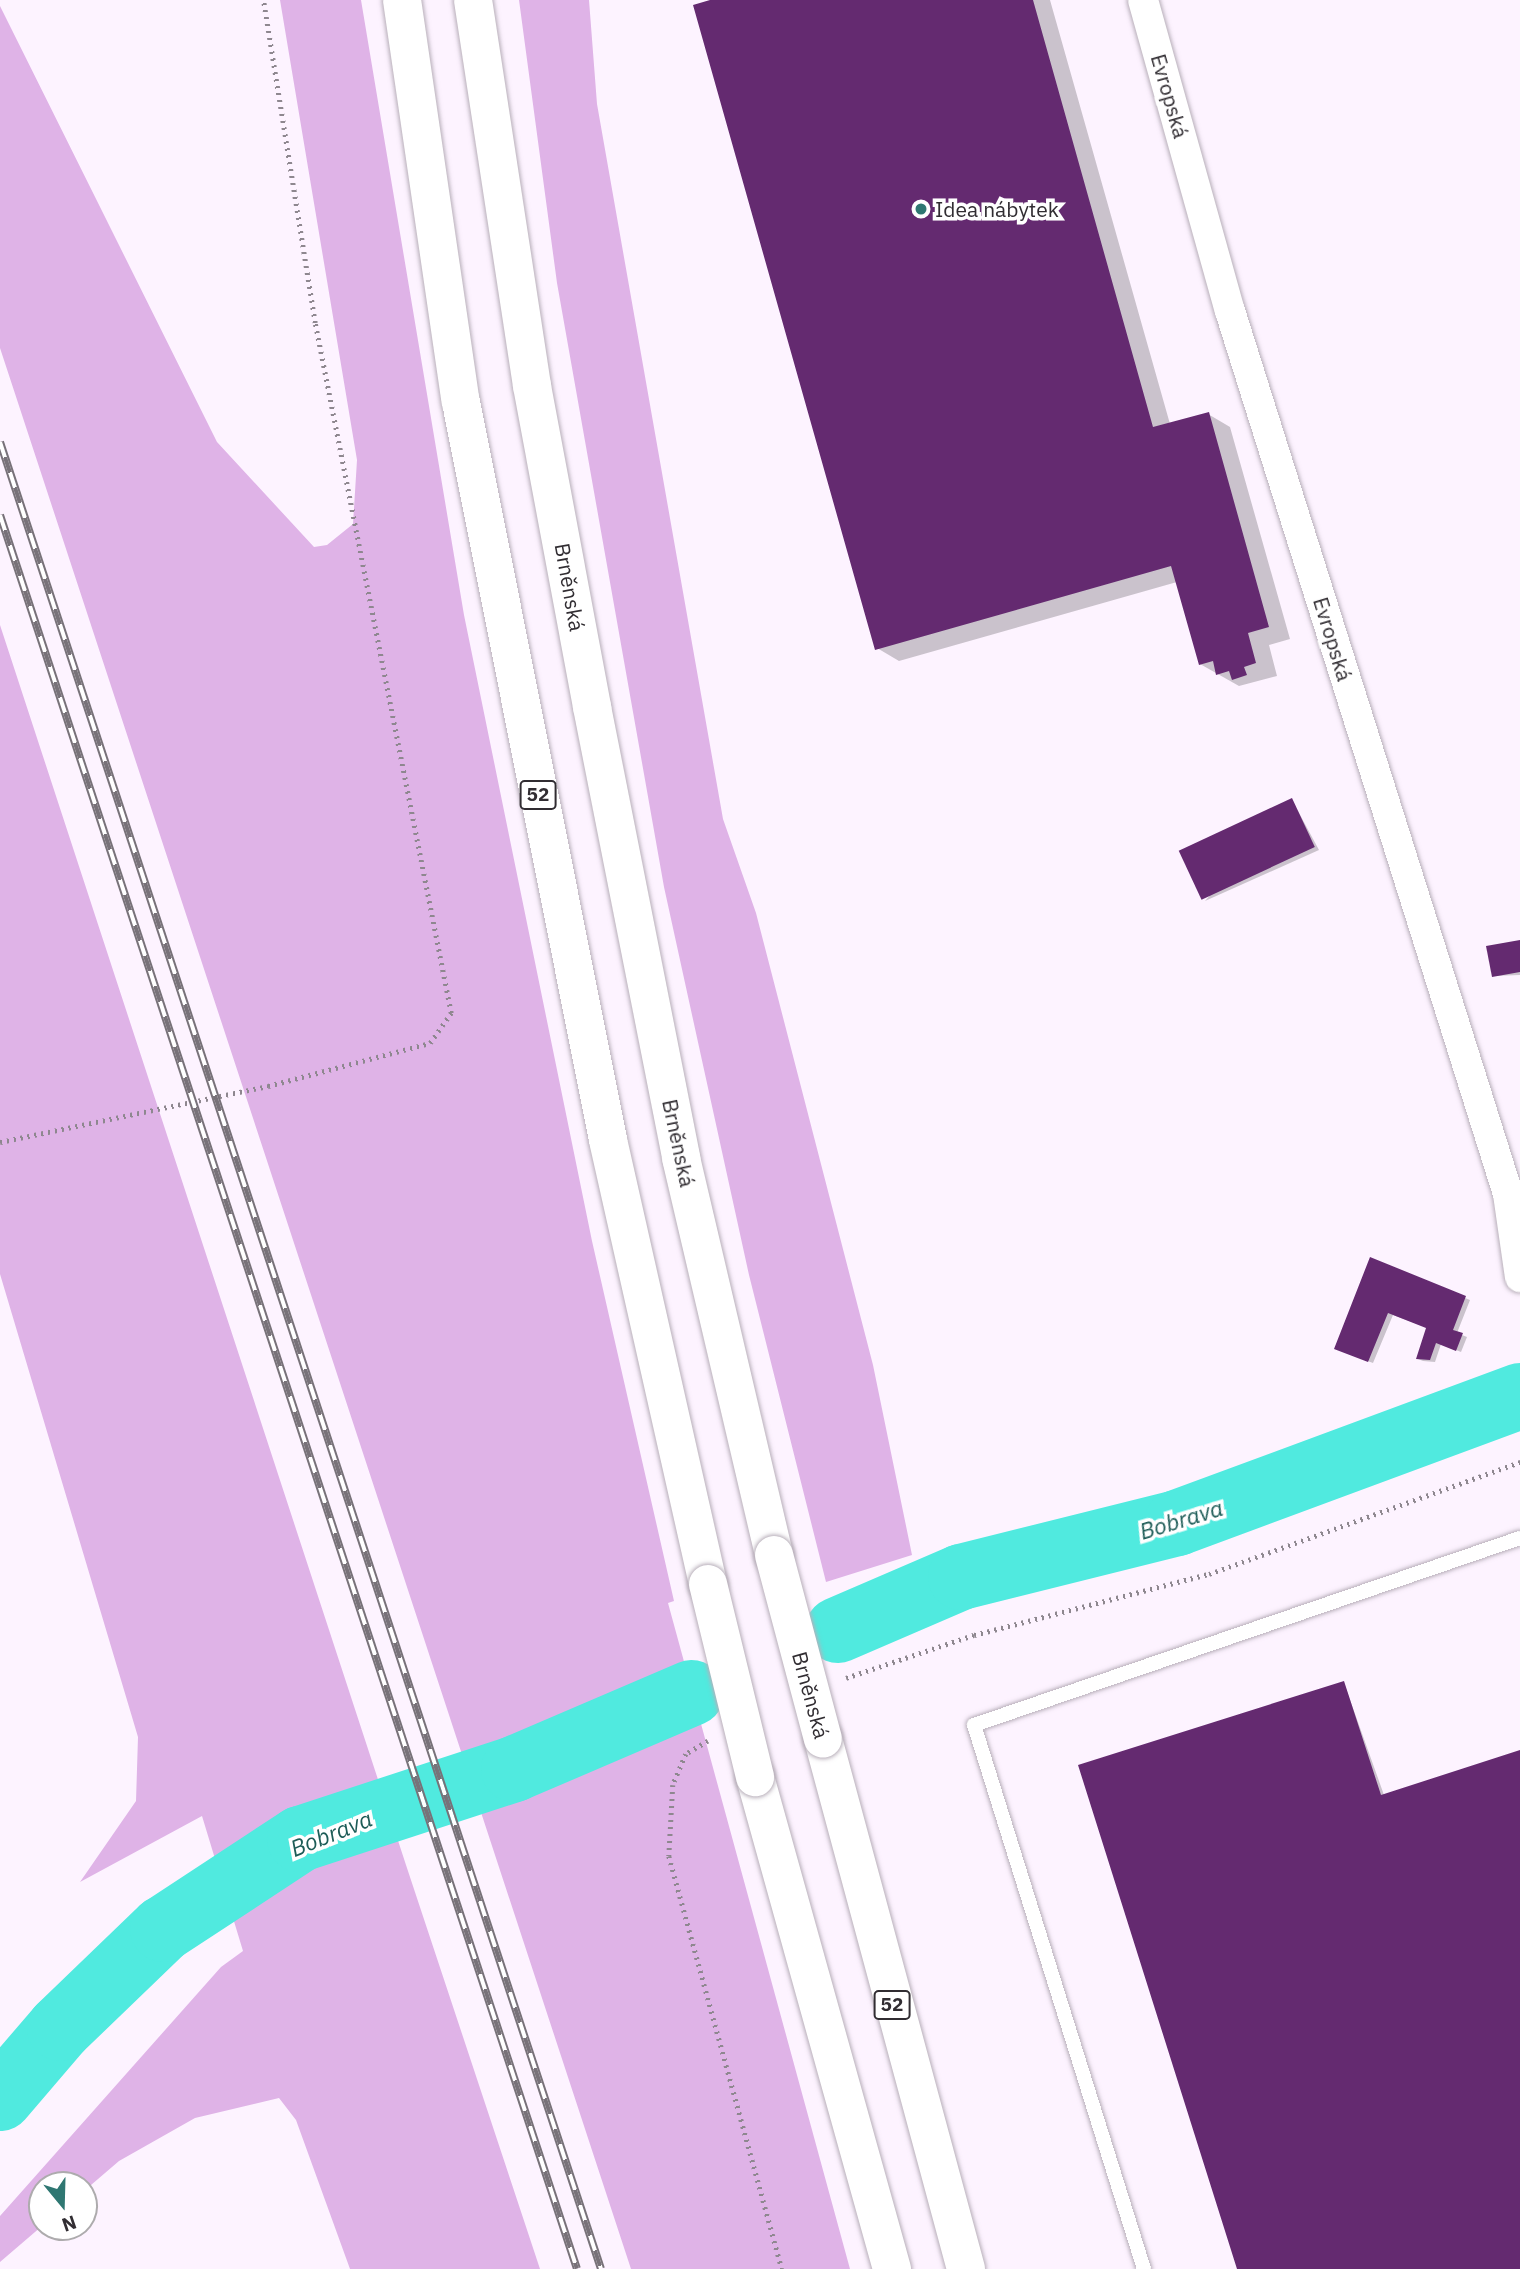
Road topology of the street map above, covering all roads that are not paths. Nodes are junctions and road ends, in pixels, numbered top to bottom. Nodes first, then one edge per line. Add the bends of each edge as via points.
1 (402, 0) edge
2 (473, 0) edge
3 (1143, 0) edge
4 (1514, 1192) edge
5 (1520, 1277) edge
6 (1520, 1538) edge
7 (892, 2269) edge
8 (966, 2269) edge
9 (1144, 2269) edge

1 - 7 highway, 52, bridge via 463,415 608,1140 755,1777
2 - 8 highway, Brněnská / 52, bridge via 532,386 681,1158 774,1555
3 - 4 street, Evropská via 1230,311
4 - 5 street, Evropská
6 - 9 lane via 974,1725

